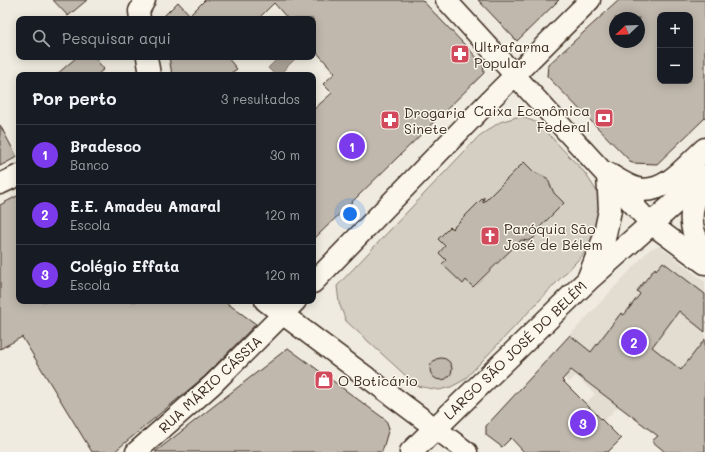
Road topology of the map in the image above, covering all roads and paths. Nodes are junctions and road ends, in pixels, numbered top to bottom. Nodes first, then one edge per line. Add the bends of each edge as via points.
1 (446, 0) edge
2 (590, 0) edge
3 (148, 60) edge
4 (150, 72) edge
5 (516, 74) junction
6 (702, 165) edge
7 (608, 174) junction
8 (16, 176) edge
9 (0, 184) edge
10 (651, 224) junction
11 (705, 254) edge
12 (705, 264) edge
13 (316, 280) edge
14 (588, 280) junction
15 (276, 304) edge
16 (290, 308) edge
17 (434, 428) junction
18 (136, 452) edge
19 (411, 452) edge
20 (467, 452) edge

1 - 5 street
2 - 5 street
3 - 4 street
5 - 7 street
5 - 13 street
6 - 7 main road via 656,188 640,190
6 - 10 main road, LARGO SÃO JOSÉ DO BELÉM
6 - 11 main road via 691,214 692,228
7 - 10 street
7 - 14 main road via 610,210 604,239
8 - 9 street
10 - 12 street
10 - 14 main road, LARGO SÃO JOSÉ DO BELÉM
14 - 17 main road, LARGO SÃO JOSÉ DO BELÉM
15 - 16 street, LARGO SÃO JOSÉ DO BELÉM
16 - 17 street, LARGO SÃO JOSÉ DO BELÉM
16 - 18 street, RUA MÁRIO CÁSSIA via 212,385
17 - 19 main road
17 - 20 street

